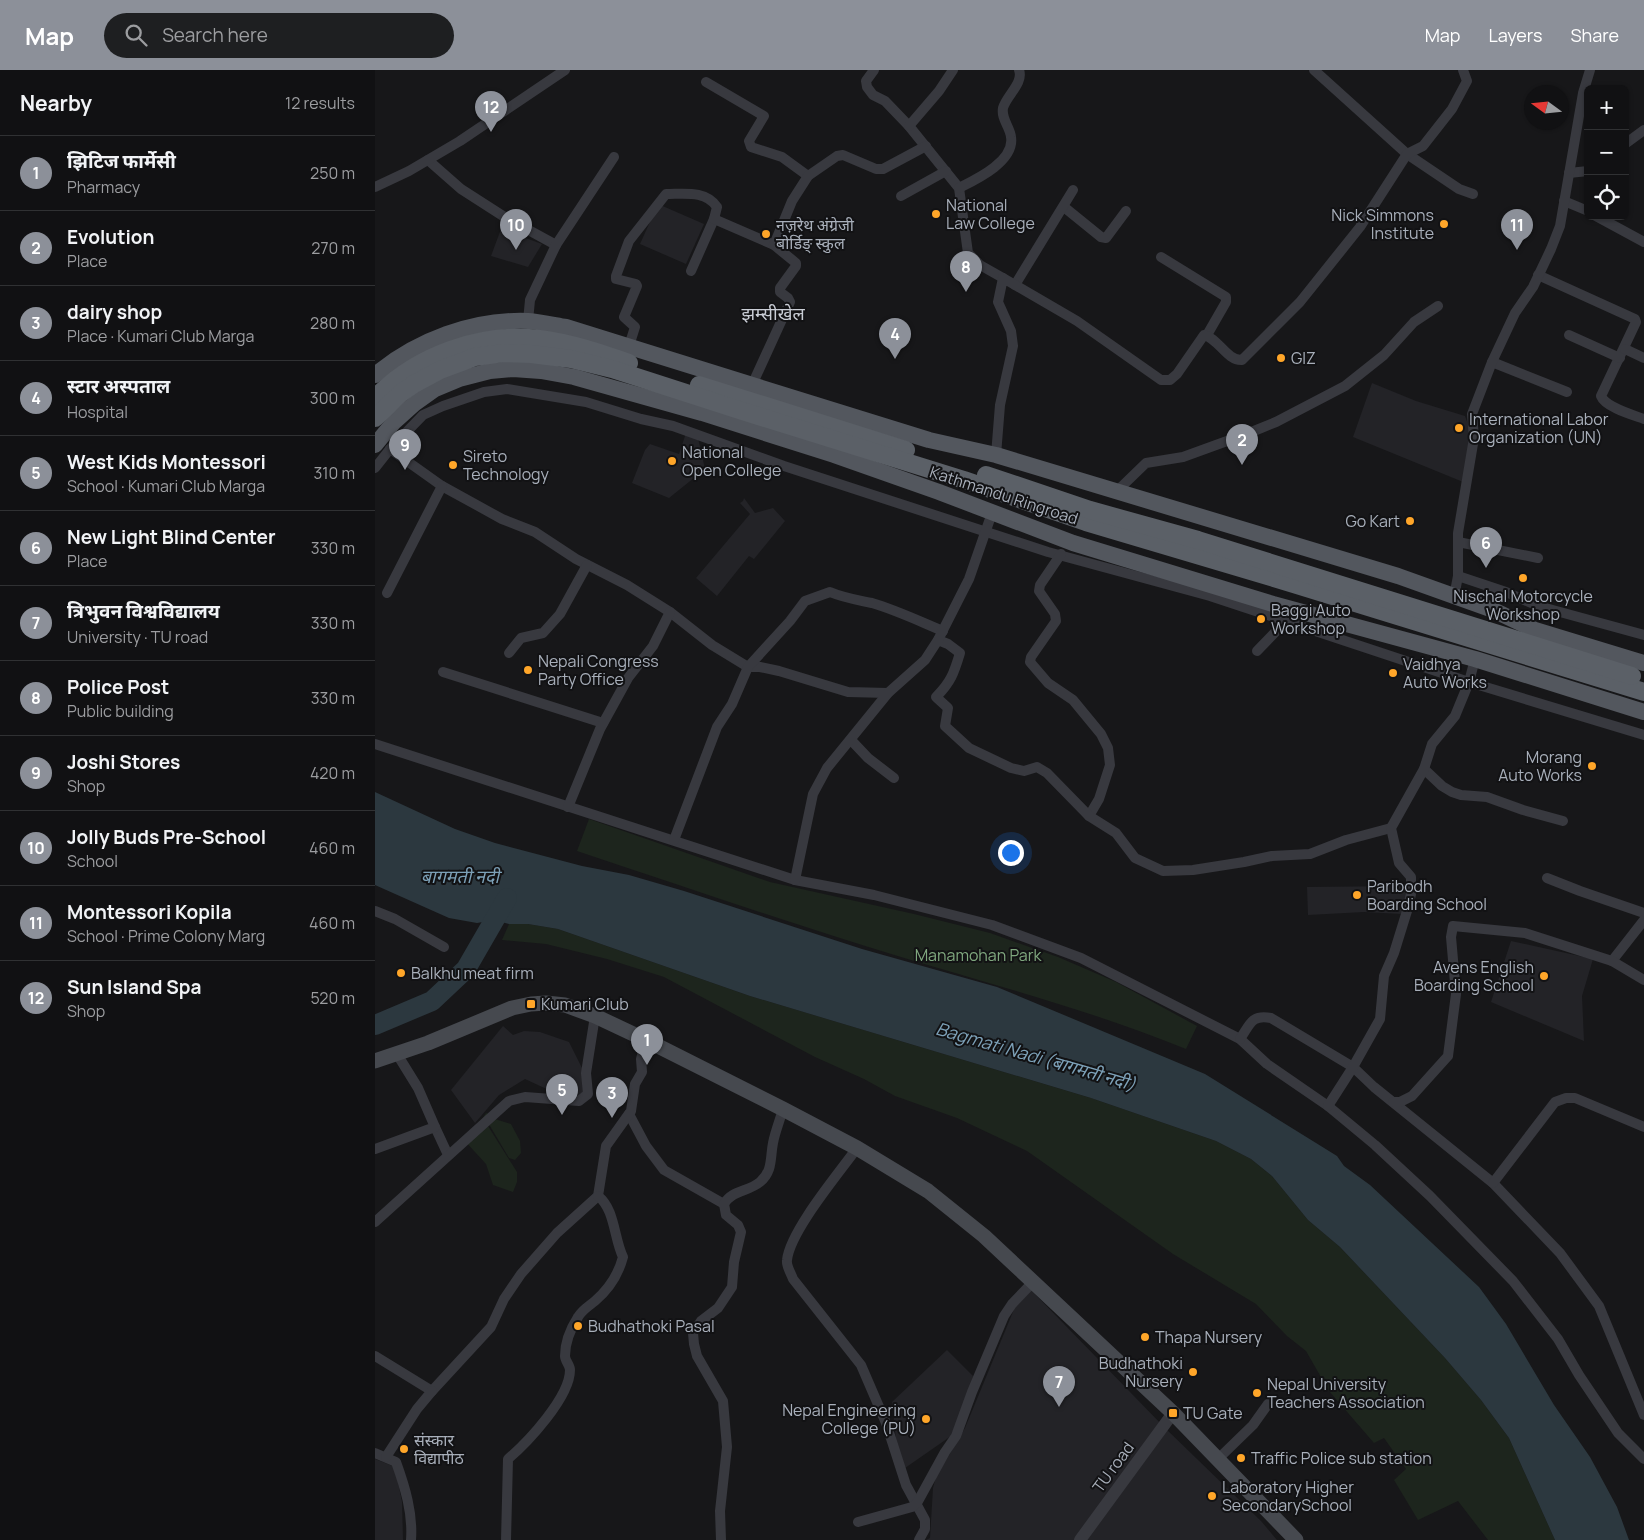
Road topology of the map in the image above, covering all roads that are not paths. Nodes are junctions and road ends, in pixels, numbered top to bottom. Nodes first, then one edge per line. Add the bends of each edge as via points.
1 (565, 70) edge
2 (874, 70) edge
3 (953, 70) edge
4 (1019, 70) edge
5 (1314, 70) edge
6 (1463, 70) edge
7 (1590, 70) edge
8 (706, 82) dead end
9 (909, 126) junction
10 (1644, 130) edge
11 (1629, 141) edge
12 (926, 146) junction
13 (1407, 154) junction
14 (614, 157) dead end
15 (428, 160) junction
16 (946, 171) junction
17 (1584, 171) edge
18 (1569, 173) junction
19 (808, 176) junction
20 (375, 187) edge
21 (959, 188) junction
22 (1073, 190) dead end
23 (1473, 194) dead end
24 (901, 196) dead end
25 (1564, 201) junction
26 (1064, 207) junction
27 (1584, 209) edge
28 (1126, 211) dead end
29 (714, 219) junction
30 (1604, 220) edge
31 (1644, 242) edge
32 (556, 245) junction
33 (774, 245) junction
34 (1161, 258) dead end
35 (691, 271) dead end
36 (1538, 275) junction
37 (1003, 278) junction
38 (1015, 285) junction
39 (1438, 306) dead end
40 (528, 321) junction
41 (1207, 335) junction
42 (1569, 335) dead end
43 (629, 346) junction
44 (1622, 353) junction
45 (1644, 358) edge
46 (1492, 362) junction
47 (375, 375) edge
48 (593, 382) junction
49 (752, 385) junction
50 (1567, 392) dead end
51 (375, 398) edge
52 (586, 402) junction
53 (810, 410) junction
54 (375, 418) edge
55 (1644, 419) edge
56 (383, 447) edge
57 (836, 448) junction
58 (996, 455) junction
59 (375, 468) edge
60 (442, 486) junction
61 (1116, 492) junction
62 (992, 513) junction
63 (985, 532) junction
64 (1458, 542) junction
65 (1061, 554) junction
66 (1538, 558) dead end
67 (587, 565) junction
68 (1458, 576) junction
69 (387, 593) dead end
70 (1454, 596) junction
71 (670, 612) junction
72 (1285, 622) junction
73 (940, 635) junction
74 (1644, 635) edge
75 (1257, 651) dead end
76 (509, 653) dead end
77 (1475, 659) junction
78 (1644, 663) edge
79 (748, 667) junction
80 (443, 672) dead end
81 (1644, 680) edge
82 (1469, 682) junction
83 (1644, 692) edge
84 (888, 693) junction
85 (1644, 712) edge
86 (603, 723) junction
87 (1644, 735) edge
88 (851, 740) junction
89 (375, 744) edge
90 (1423, 769) junction
91 (894, 778) dead end
92 (568, 807) junction
93 (1089, 816) junction
94 (1563, 821) dead end
95 (1391, 828) junction
96 (674, 840) junction
97 (1547, 878) dead end
98 (795, 880) junction
99 (375, 911) edge
100 (1644, 913) edge
101 (1644, 920) edge
102 (444, 948) dead end
103 (1612, 961) junction
104 (1644, 980) edge
105 (595, 1016) junction
106 (1240, 1039) junction
107 (646, 1040) junction
108 (397, 1054) junction
109 (375, 1061) edge
110 (1353, 1067) junction
111 (1393, 1102) junction
112 (1328, 1106) junction
113 (783, 1109) junction
114 (629, 1114) junction
115 (435, 1127) junction
116 (1644, 1127) edge
117 (857, 1148) junction
118 (375, 1149) edge
119 (448, 1155) junction
120 (1493, 1183) junction
121 (598, 1196) junction
122 (724, 1204) junction
123 (377, 1218) edge
124 (1034, 1281) junction
125 (375, 1356) edge
126 (432, 1391) junction
127 (1268, 1404) dead end
128 (1173, 1413) junction
129 (1644, 1415) edge
130 (375, 1453) edge
131 (386, 1457) junction
132 (1218, 1459) junction
133 (1644, 1459) edge
134 (917, 1503) junction
135 (858, 1522) dead end
136 (411, 1540) edge
137 (506, 1540) edge
138 (721, 1540) edge
139 (919, 1540) edge
140 (1080, 1540) edge
141 (1296, 1540) edge

1 - 15 street
2 - 9 street via 867,80 867,87
3 - 9 street
4 - 21 street via 1020,77 1003,106 1012,146 989,172
5 - 13 street
6 - 13 street via 1467,81 1452,109 1423,146
7 - 18 street
8 - 19 street via 764,116 749,141 751,147 782,157
9 - 12 street
10 - 11 street
12 - 16 street
12 - 19 street via 883,169 837,156
13 - 23 street via 1459,189
13 - 41 street via 1360,227 1300,302 1242,360 1235,359
14 - 32 street
15 - 20 street
15 - 32 street via 461,189
16 - 21 street
16 - 24 street
17 - 18 street
18 - 25 street
19 - 33 street via 791,201
21 - 37 street via 968,253 980,265
22 - 26 street
25 - 27 street
25 - 36 street via 1551,249
26 - 28 street via 1106,238
26 - 38 street
29 - 33 street
29 - 35 street
29 - 43 street via 717,207 712,200 690,194 666,194 629,241 616,278 637,286 623,317 635,327
30 - 31 street
32 - 40 street via 530,300
33 - 49 street via 797,265 780,288 790,302
34 - 41 street via 1226,297
36 - 44 street via 1633,317 1636,322
36 - 46 street via 1515,312
37 - 38 street
37 - 58 street via 998,302 1011,331 1013,346 1001,405
38 - 41 street via 1077,321 1161,380 1170,380 1177,374 1201,338
39 - 61 street via 1414,322 1384,355 1345,386 1249,433 1183,456 1146,463
40 - 43 main road via 566,327
40 - 47 main road via 460,330 431,340 408,351
42 - 44 street
43 - 49 main road
44 - 45 street
44 - 55 street via 1601,396 1603,401
46 - 50 street
46 - 64 street via 1472,414 1474,438
48 - 52 street
48 - 56 main road via 541,371 513,369 459,379 435,389 414,404 394,422
48 - 57 main road
49 - 53 main road
51 - 53 highway, Kathmandu Ringroad via 399,377 458,347 511,339 539,339 569,344 653,371
52 - 56 street via 507,389 484,392 423,415
52 - 63 street via 688,431
53 - 58 main road
53 - 81 highway, Kathmandu Ringroad via 1090,510 1234,551
54 - 57 highway, Kathmandu Ringroad via 401,393 440,370 470,359 487,355 550,355 612,369
56 - 59 street
56 - 60 street
57 - 62 main road
57 - 83 highway, Kathmandu Ringroad via 1025,500 1086,522
58 - 61 main road
60 - 67 street via 502,519 535,532
60 - 69 street
61 - 70 main road via 1398,576
62 - 63 street
62 - 77 main road via 1073,543 1273,604
63 - 65 street
63 - 73 street via 969,579
64 - 66 street
64 - 68 street
65 - 72 street via 1210,596
65 - 93 street via 1040,585 1039,592 1055,614 1056,621 1030,662 1048,683 1073,700 1101,734 1108,748 1110,765 1099,799
67 - 71 street
67 - 76 street via 560,614 543,633 521,638
68 - 70 street
68 - 74 street via 1538,606
70 - 78 main road via 1535,630
71 - 79 street via 712,645
71 - 86 street via 653,646 628,678
72 - 75 street
72 - 82 street
73 - 79 street via 892,610 830,592 805,601
73 - 84 street via 925,660
73 - 93 street via 960,653 947,686 936,697 948,708 945,726 969,748 1011,768 1024,771 1037,767 1047,773
77 - 82 street
77 - 85 main road
79 - 84 street via 779,671 849,692
79 - 96 street via 732,704 717,727
80 - 86 street
82 - 87 street
82 - 90 street via 1455,716 1432,744
84 - 88 street
86 - 92 street
88 - 91 street
88 - 98 street via 827,768 813,794
89 - 92 street
90 - 94 street via 1452,792 1487,797
90 - 95 street
92 - 96 street
93 - 95 street via 1116,834 1135,858 1163,871 1310,854
95 - 110 street via 1399,863 1411,877 1411,894 1384,976 1379,1019
96 - 98 street
97 - 100 street
98 - 106 street via 992,925 1081,958
99 - 102 street via 395,918
101 - 103 street
103 - 104 street
103 - 111 street via 1525,933 1453,926 1456,994 1448,1056 1412,1096
105 - 107 main road
105 - 108 main road via 565,1005 531,1004 513,1008
105 - 119 street via 586,1073 588,1094 579,1101 525,1097 509,1101
106 - 110 street via 1254,1018 1271,1018
106 - 112 street via 1267,1064
107 - 113 main road
107 - 114 street via 641,1059 642,1072 635,1084
108 - 109 main road
108 - 115 street via 418,1088
110 - 111 street
110 - 112 street
111 - 120 street
112 - 133 street via 1430,1196 1513,1281 1558,1339 1618,1433
113 - 117 main road
113 - 122 street via 768,1173 761,1182 738,1192
114 - 121 street via 606,1146
114 - 122 street via 646,1146 664,1170
115 - 118 street
115 - 119 street
116 - 120 street via 1575,1098 1555,1102
117 - 124 main road via 928,1191
117 - 134 street via 807,1216 787,1261 793,1278 861,1365 886,1423 905,1485
119 - 123 street
120 - 129 street via 1560,1252 1599,1306
121 - 126 street via 557,1233 521,1274 491,1327
121 - 137 street via 605,1202 622,1263 611,1286 579,1314 568,1337 565,1357 570,1369 567,1387 543,1424 508,1459
122 - 138 street via 726,1215 741,1232 732,1287 719,1308 701,1321 693,1333 697,1356 723,1401 727,1447 720,1510
124 - 128 main road
124 - 134 street via 1004,1316 956,1436
125 - 126 street
126 - 131 street
127 - 132 street via 1253,1425
128 - 132 main road
128 - 140 street, TU road
130 - 131 street
131 - 136 street via 396,1462 406,1492
132 - 141 main road
134 - 135 street
134 - 139 street via 925,1520 925,1529

